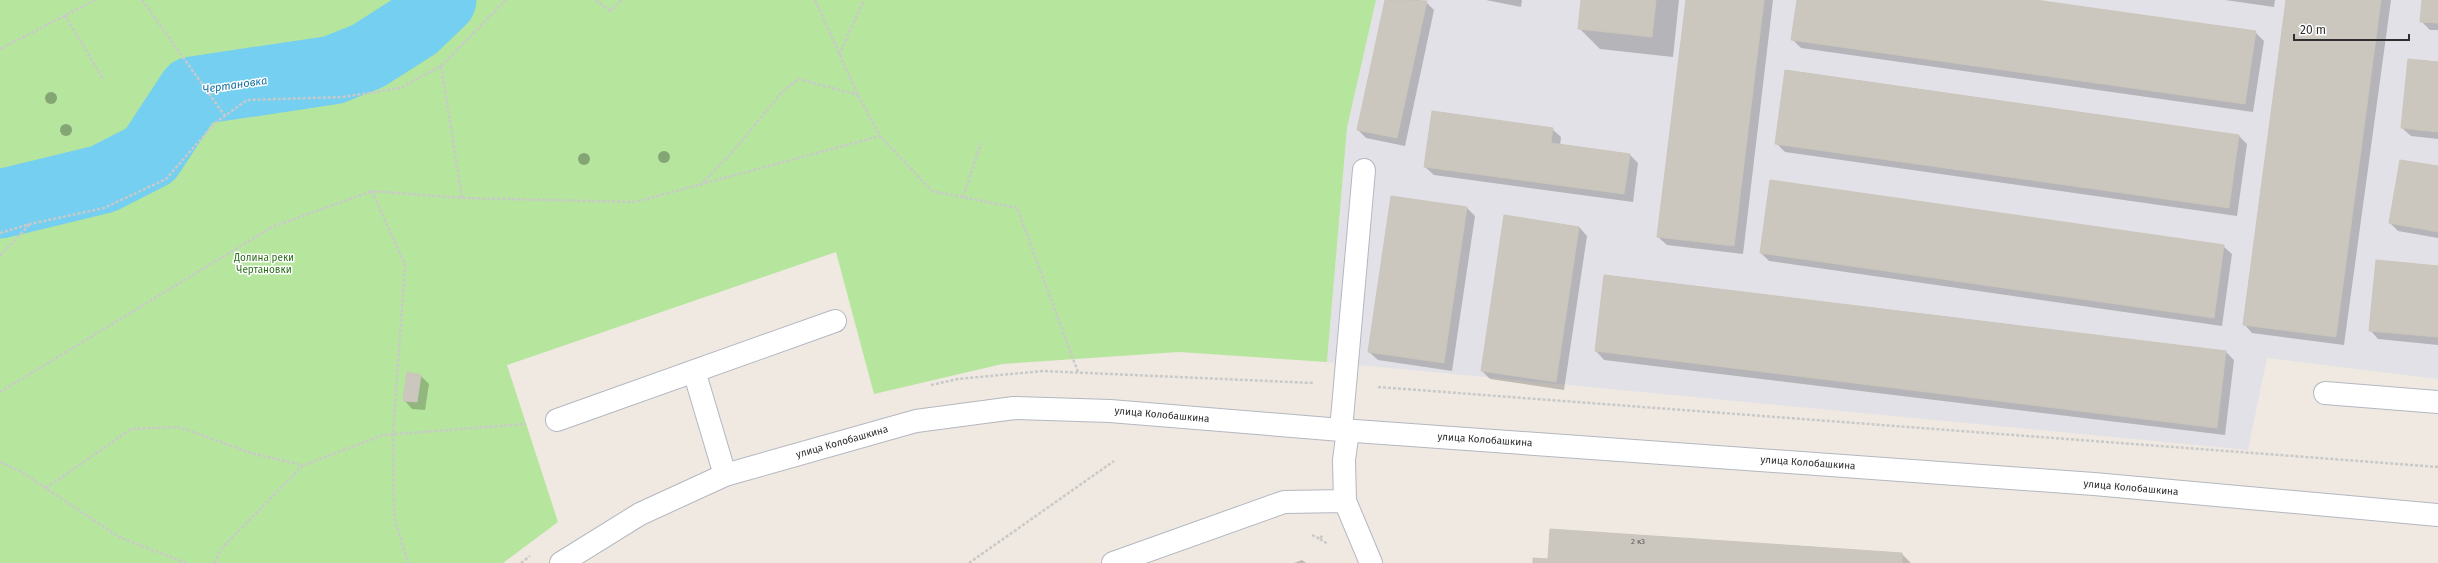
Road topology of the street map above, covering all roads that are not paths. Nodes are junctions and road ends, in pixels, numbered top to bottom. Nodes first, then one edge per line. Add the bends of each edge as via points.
1 (1364, 170) dead end
2 (835, 321) dead end
3 (694, 371) junction
4 (2325, 393) dead end
5 (2438, 402) edge
6 (557, 420) road end
7 (1345, 430) junction
8 (725, 476) junction
9 (1345, 501) junction
10 (2438, 515) edge
11 (561, 563) edge
12 (1113, 563) edge
13 (1371, 563) edge

1 - 7 street
2 - 3 street
3 - 6 street
3 - 8 street
4 - 5 street
7 - 8 street, улица Колобашкина via 1110,411 1014,408 916,421
7 - 9 street
7 - 10 street, улица Колобашкина via 2094,484
8 - 11 street, улица Колобашкина via 640,514
9 - 12 street via 1284,502
9 - 13 street

